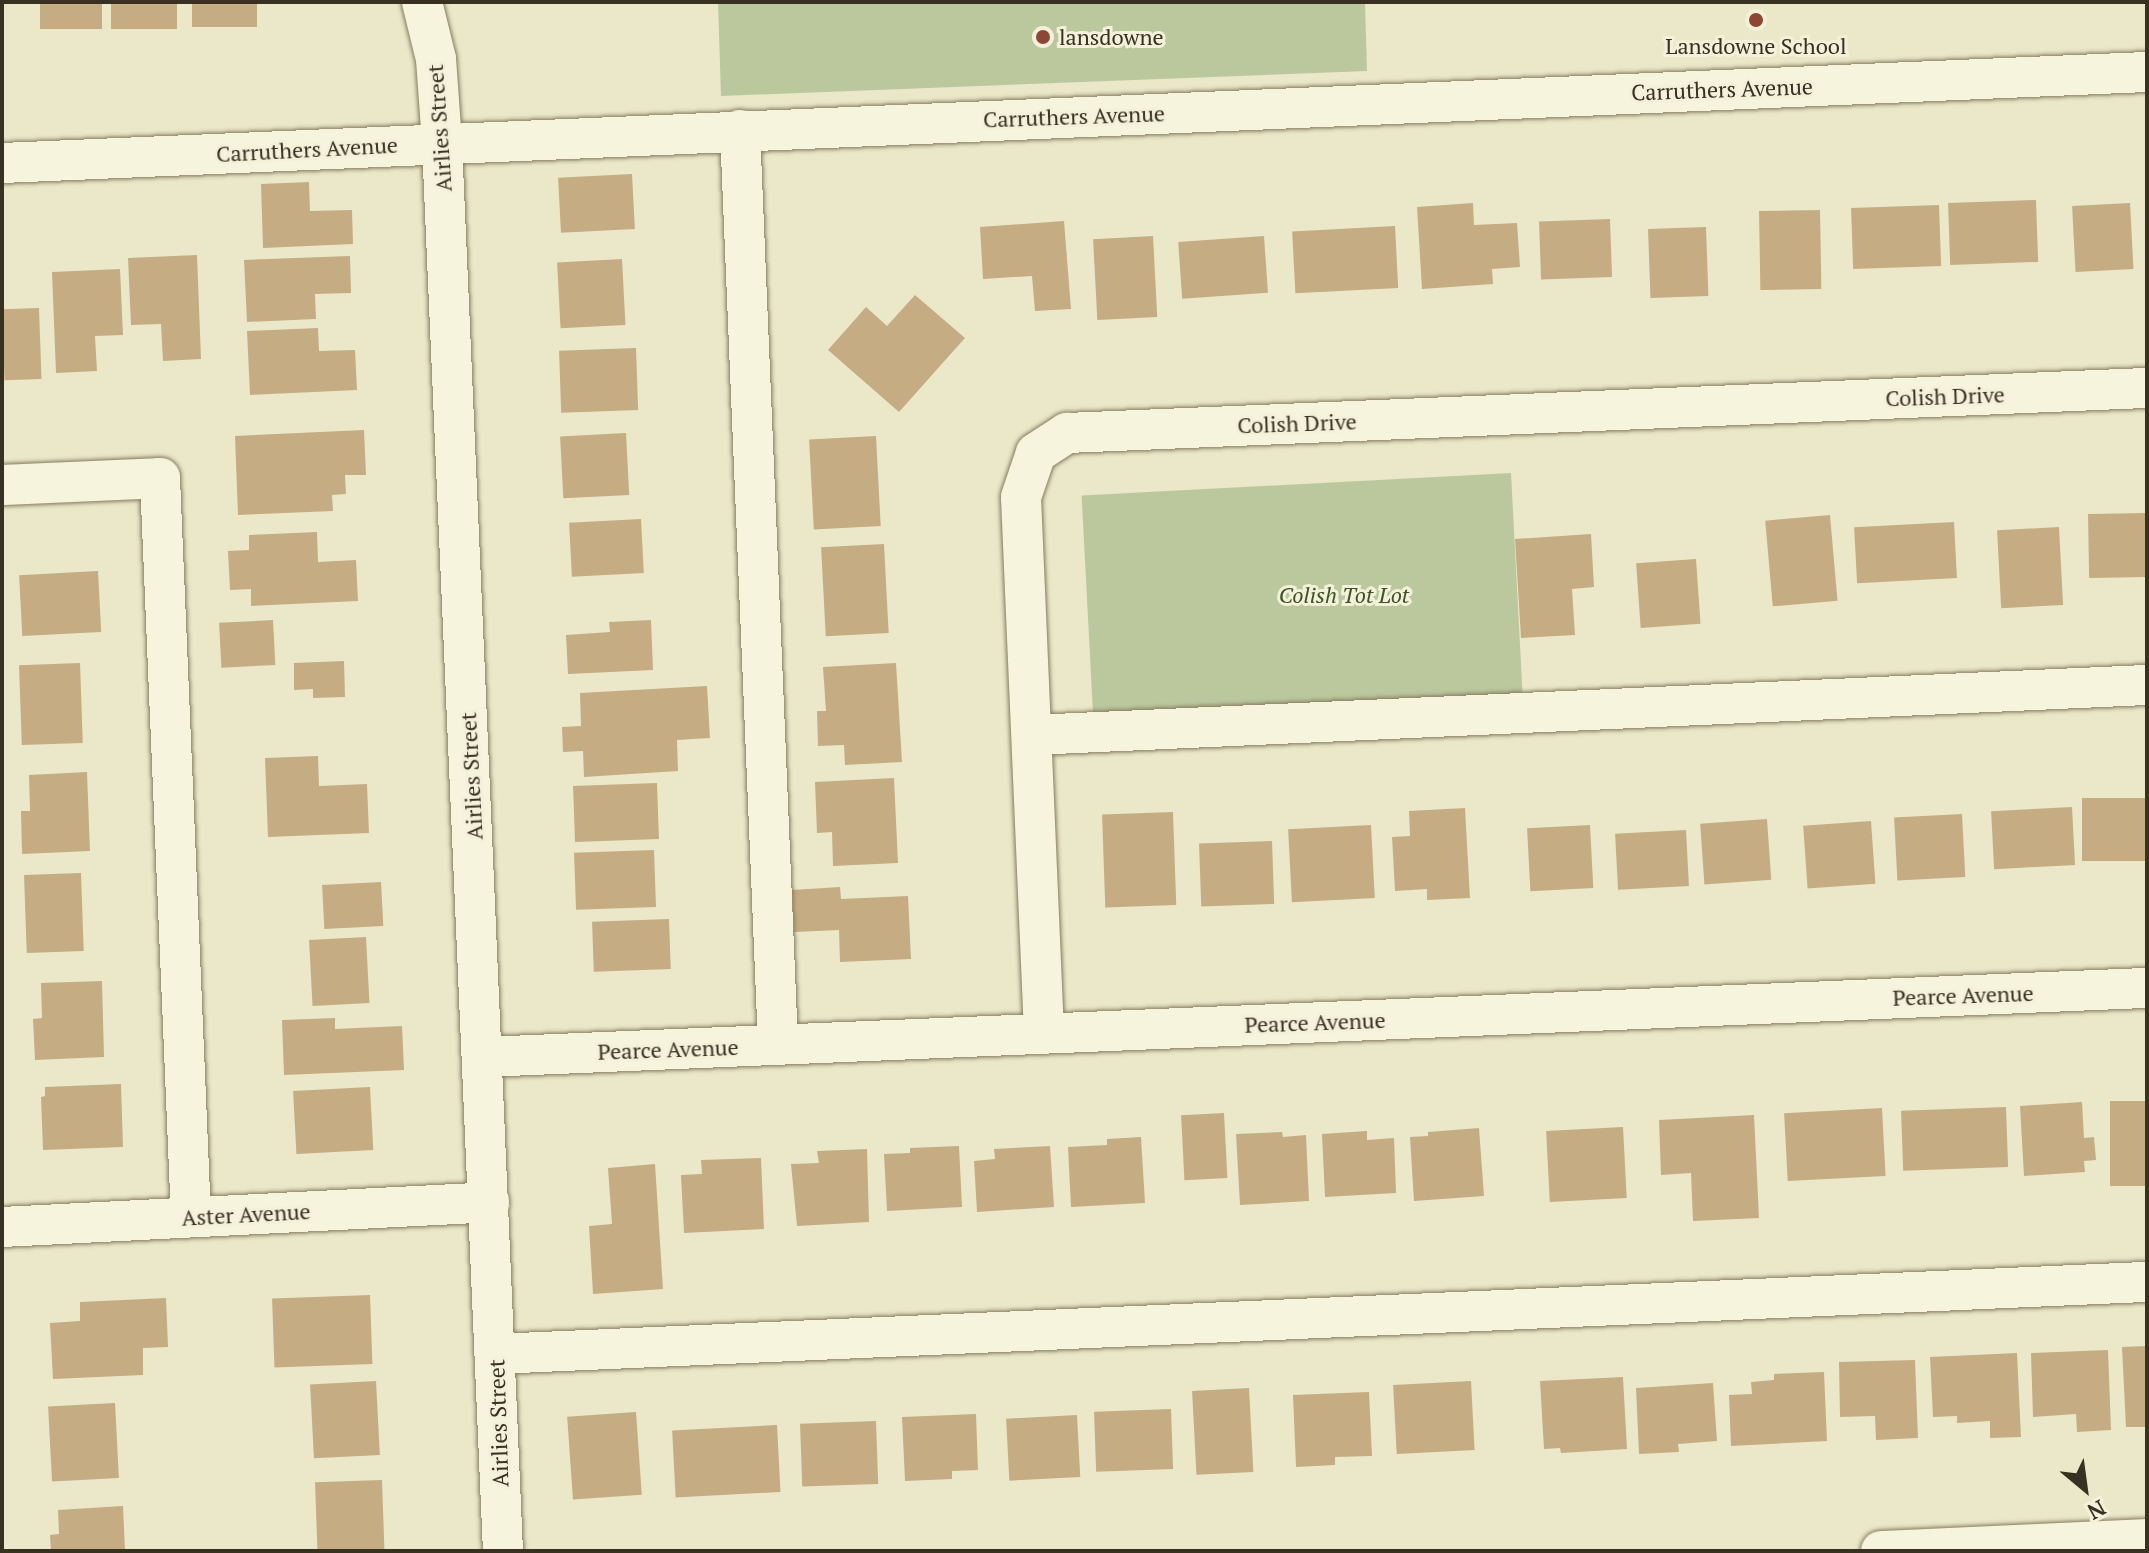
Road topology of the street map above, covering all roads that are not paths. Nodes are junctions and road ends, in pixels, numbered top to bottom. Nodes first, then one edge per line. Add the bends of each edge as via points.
1 (422, 2) edge
2 (2147, 72) edge
3 (740, 130) junction
4 (442, 143) junction
5 (2, 163) edge
6 (2147, 388) edge
7 (2, 485) edge
8 (2147, 685) edge
9 (1032, 735) junction
10 (2147, 988) edge
11 (1044, 1033) junction
12 (778, 1044) junction
13 (484, 1057) junction
14 (489, 1202) junction
15 (191, 1217) junction
16 (2, 1227) edge
17 (2147, 1282) edge
18 (495, 1354) junction
19 (2147, 1539) edge
20 (503, 1551) edge
21 (1881, 1551) edge

1 - 4 street, Airlies Street via 436,59
2 - 3 street, Carruthers Avenue
3 - 4 street, Carruthers Avenue
3 - 12 street
4 - 5 street, Carruthers Avenue
4 - 13 street, Airlies Street
6 - 9 street, Colish Drive via 1067,433 1036,453 1021,497
7 - 15 street via 160,478
8 - 9 street
9 - 11 street, Colish Drive
10 - 11 street, Pearce Avenue
11 - 12 street, Pearce Avenue
12 - 13 street, Pearce Avenue
13 - 14 street, Airlies Street
14 - 15 street, Aster Avenue
14 - 18 street, Airlies Street
15 - 16 street, Aster Avenue
17 - 18 street
18 - 20 street, Airlies Street
19 - 21 street

